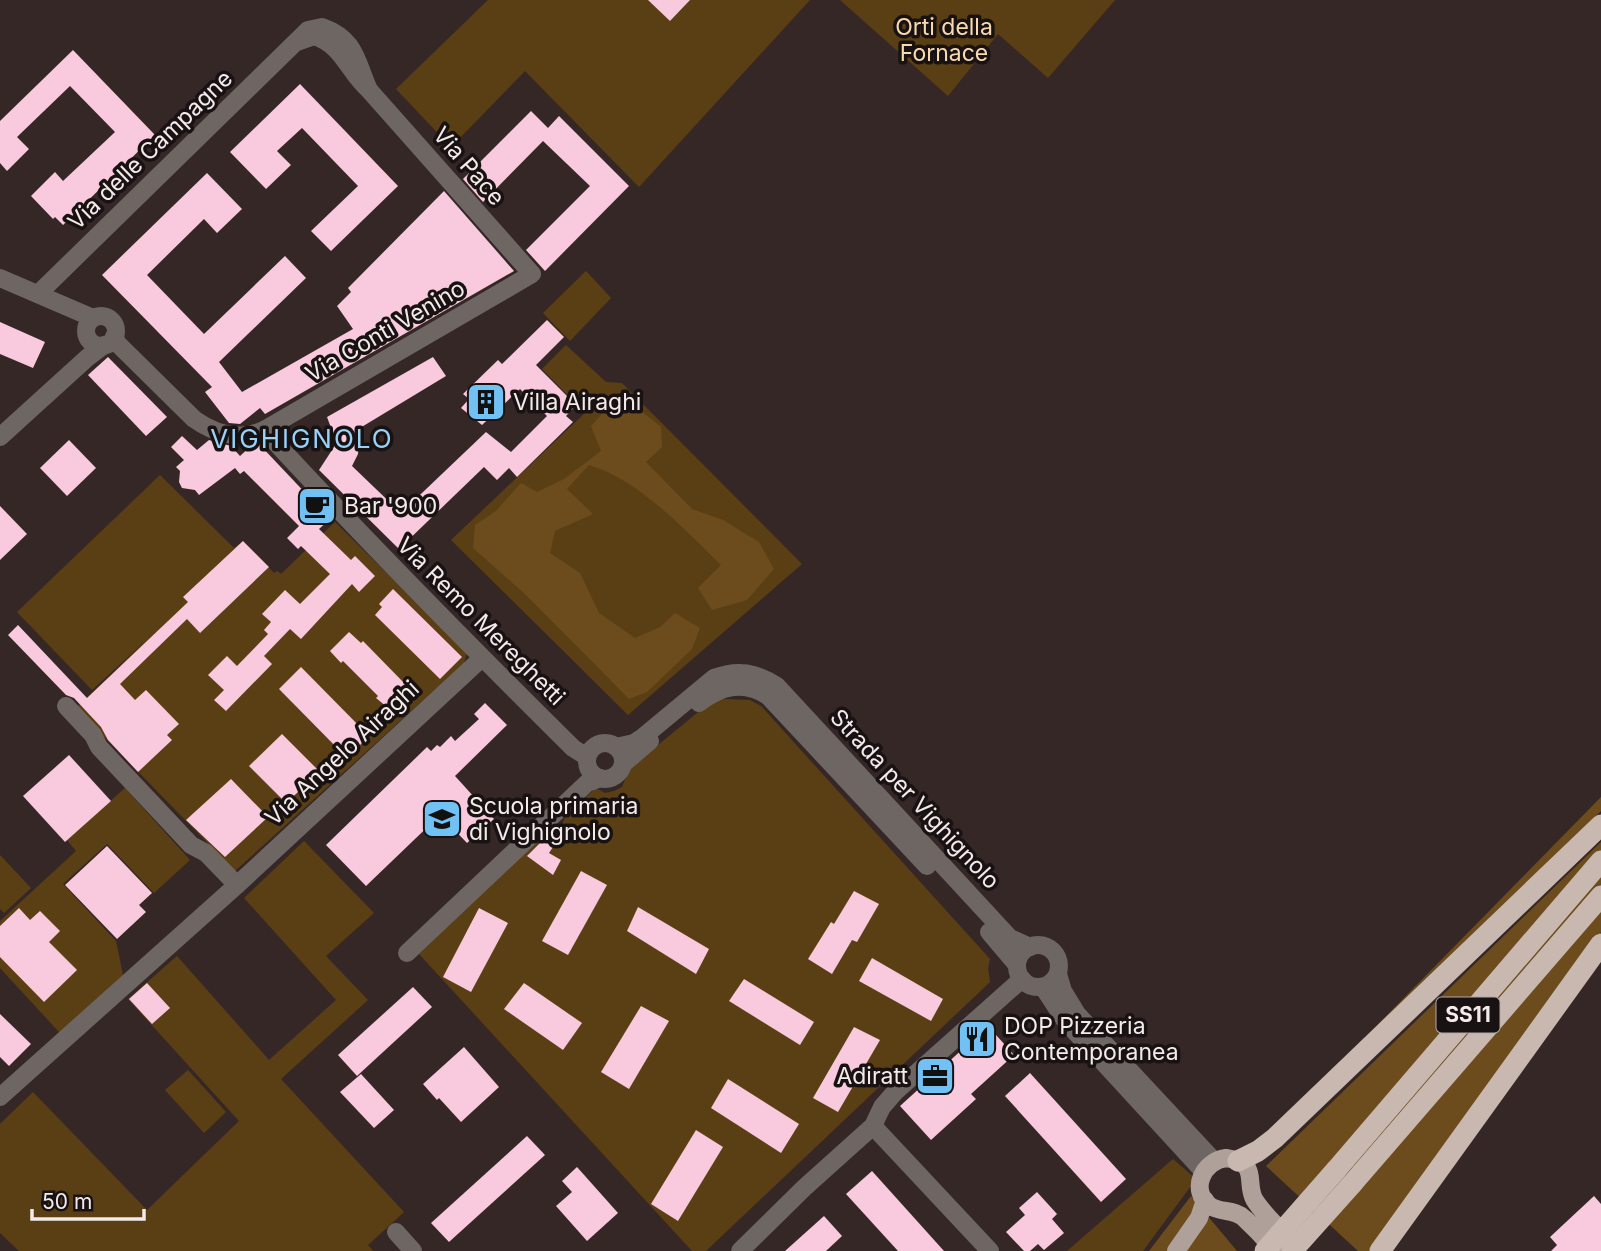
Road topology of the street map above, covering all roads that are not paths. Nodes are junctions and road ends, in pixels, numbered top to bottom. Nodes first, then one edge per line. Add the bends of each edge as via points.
1 (297, 42) joint
2 (531, 274) joint
3 (0, 278) edge
4 (38, 294) junction
5 (100, 339) junction
6 (264, 430) junction
7 (0, 437) edge
8 (481, 658) junction
9 (764, 685) junction
10 (66, 706) dead end
11 (616, 747) junction
12 (623, 764) junction
13 (589, 765) junction
14 (1601, 825) edge
15 (1601, 861) edge
16 (237, 885) junction
17 (1601, 896) edge
18 (1601, 944) edge
19 (1030, 947) junction
20 (407, 953) dead end
21 (1020, 972) junction
22 (1058, 974) junction
23 (1044, 987) junction
24 (0, 1097) edge
25 (873, 1126) junction
26 (1238, 1161) junction
27 (1209, 1166) junction
28 (1344, 1177) junction
29 (1205, 1200) junction
30 (396, 1232) dead end
31 (413, 1251) edge
32 (740, 1251) edge
33 (990, 1251) edge
34 (1176, 1251) edge
35 (1265, 1251) edge
36 (1275, 1251) edge
37 (1292, 1251) edge
38 (1300, 1251) edge
39 (1380, 1251) edge

1 - 2 street, Via Pace via 314,36 337,47 351,72
1 - 4 street, Via delle Campagne
2 - 6 street, Via Conti Venino
3 - 4 street
4 - 5 street via 72,309
5 - 6 street via 201,424 242,437
5 - 7 street
6 - 8 street, Via Remo Mereghetti
8 - 13 street, Via Remo Mereghetti
8 - 16 street, Via Angelo Airaghi
9 - 11 street via 746,672 714,678 643,737
9 - 12 street via 712,693
9 - 19 street, Strada per Vighignolo via 777,686 1010,938
9 - 21 street, Strada per Vighignolo via 768,696 1007,951
10 - 16 street via 191,845 206,853
11 - 12 street
11 - 13 street via 598,744
12 - 13 street via 612,778
13 - 20 street
14 - 26 highway via 1275,1138
15 - 28 highway, SS11
16 - 24 street, Via Angelo Airaghi
17 - 28 highway, SS11
18 - 39 highway
19 - 21 street via 1022,953
19 - 22 street via 1051,949 1059,960
21 - 23 street via 1028,985
21 - 25 street via 895,1092
22 - 23 street
22 - 27 street via 1077,1014
23 - 27 street via 1066,1022
25 - 32 street
25 - 33 street
26 - 27 main road via 1226,1158
26 - 38 main road via 1250,1175 1252,1196
27 - 29 main road via 1199,1186
28 - 35 highway, SS11, bridge
28 - 37 highway, SS11, bridge
29 - 34 main road via 1199,1218
29 - 36 main road via 1213,1208 1238,1213
30 - 31 street

